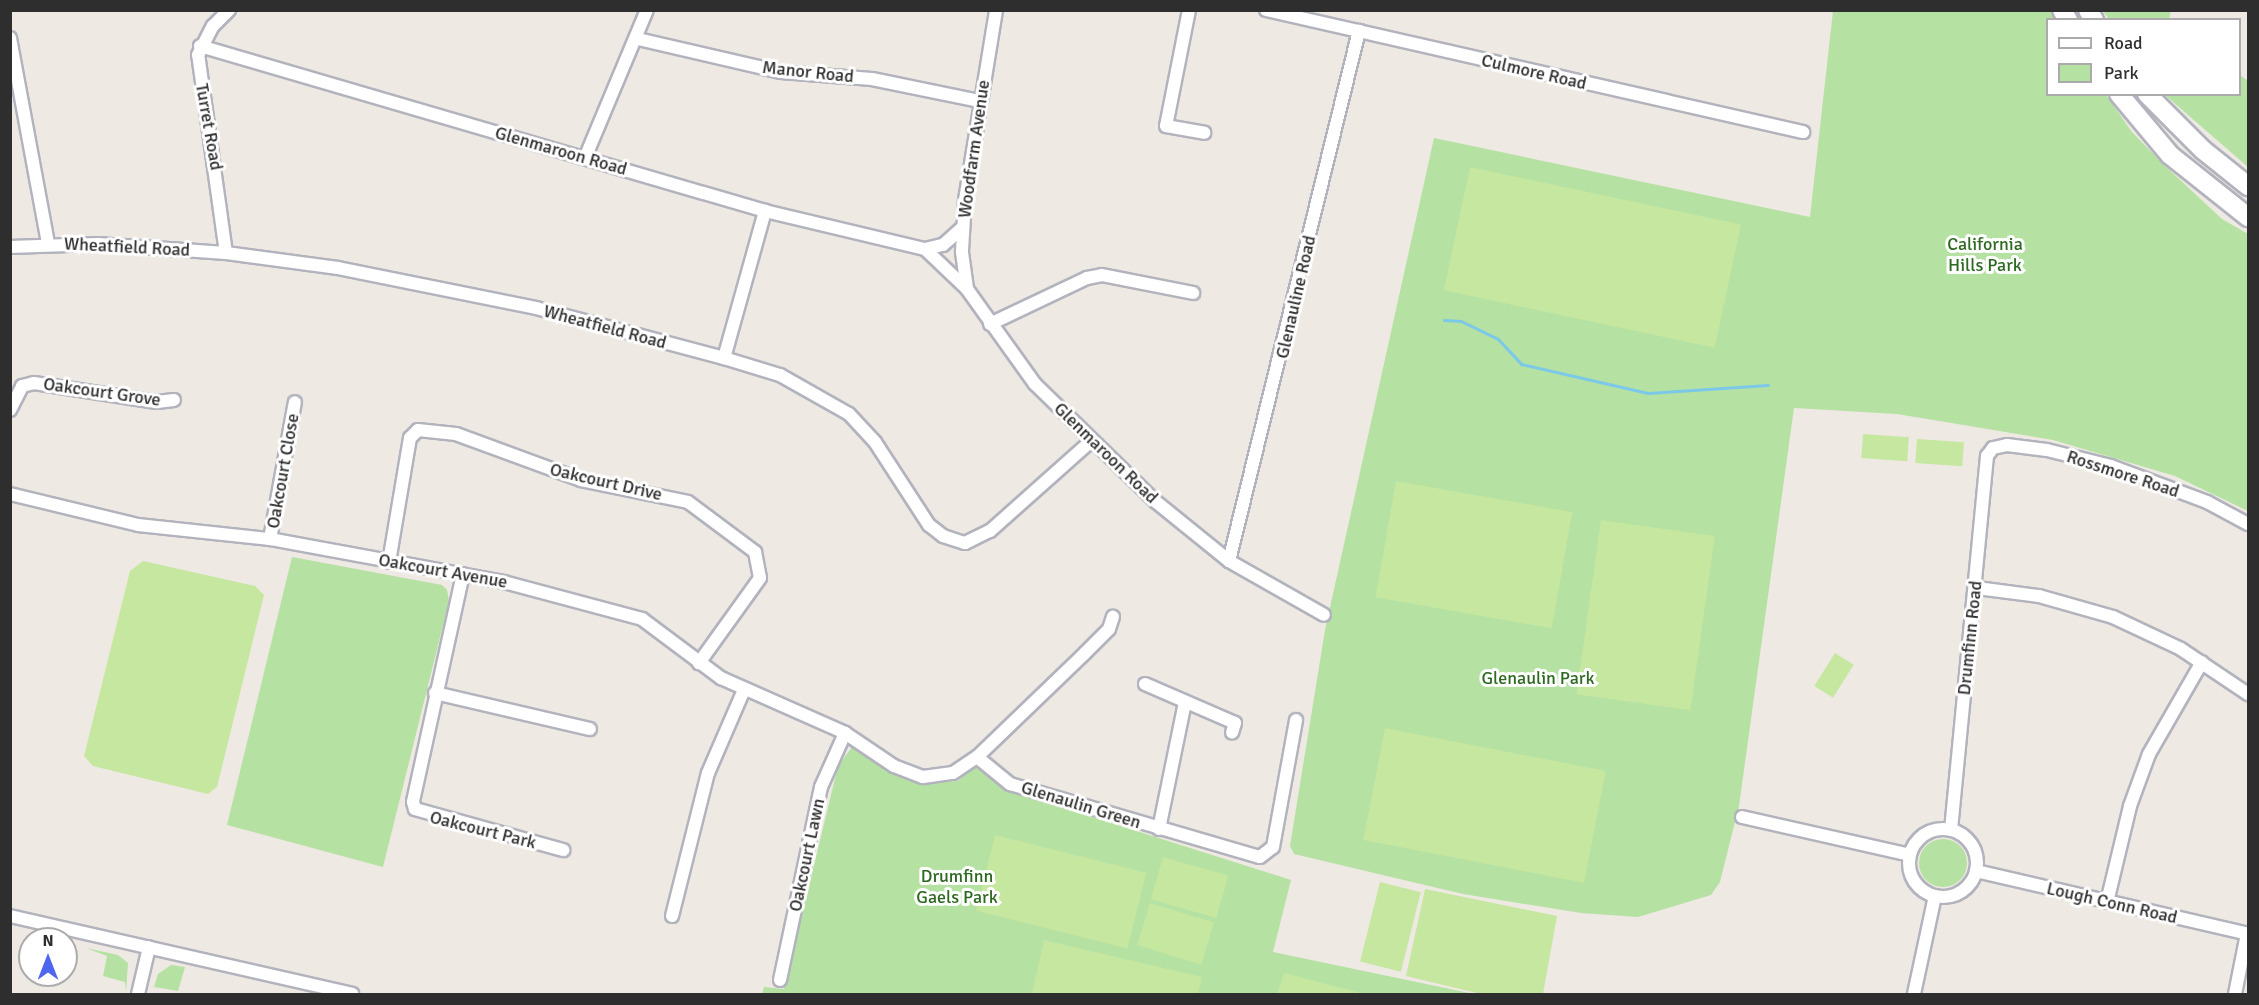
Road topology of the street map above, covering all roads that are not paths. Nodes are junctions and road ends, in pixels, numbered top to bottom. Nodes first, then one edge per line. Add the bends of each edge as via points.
1 (229, 10) edge
2 (647, 10) edge
3 (996, 10) edge
4 (1189, 10) edge
5 (1266, 10) edge
6 (1359, 31) junction
7 (10, 38) edge
8 (638, 39) junction
9 (200, 46) junction
10 (2121, 96) edge
11 (2149, 96) edge
12 (980, 100) junction
13 (1803, 132) dead end
14 (1204, 133) dead end
15 (585, 158) junction
16 (2248, 186) edge
17 (765, 211) junction
18 (2248, 217) edge
19 (963, 227) junction
20 (48, 244) junction
21 (10, 247) edge
22 (925, 249) junction
23 (226, 253) junction
24 (967, 289) junction
25 (1193, 293) dead end
26 (990, 324) junction
27 (724, 358) junction
28 (174, 400) dead end
29 (295, 402) dead end
30 (10, 410) edge
31 (1091, 441) junction
32 (1992, 448) joint
33 (10, 494) edge
34 (2248, 524) edge
35 (270, 539) junction
36 (1229, 561) junction
37 (389, 562) junction
38 (463, 574) junction
39 (1977, 588) junction
40 (1324, 615) dead end
41 (1113, 617) dead end
42 (2202, 662) junction
43 (699, 663) junction
44 (1145, 684) dead end
45 (744, 690) junction
46 (435, 693) junction
47 (2248, 694) edge
48 (1185, 702) junction
49 (1296, 720) dead end
50 (590, 729) dead end
51 (845, 733) junction
52 (1232, 733) dead end
53 (977, 757) junction
54 (1742, 817) dead end
55 (1159, 829) junction
56 (1951, 830) junction
57 (563, 850) dead end
58 (1910, 855) junction
59 (1976, 871) junction
60 (1935, 896) junction
61 (2108, 902) junction
62 (10, 916) edge
63 (672, 916) dead end
64 (2248, 934) edge
65 (149, 947) junction
66 (780, 981) dead end
67 (138, 994) edge
68 (352, 994) edge
69 (1914, 994) edge
70 (2235, 994) edge

1 - 9 street
2 - 8 street
3 - 12 street, Woodfarm Avenue
4 - 14 street via 1166,126
5 - 6 street, Culmore Road
6 - 13 street, Culmore Road
6 - 36 street, Glenauline Road
7 - 20 street
8 - 12 street, Manor Road via 781,72 872,79
8 - 15 street
9 - 15 street, Glenmaroon Road
9 - 23 street, Turret Road via 200,77
10 - 18 main road via 2170,155
11 - 16 main road via 2203,150
12 - 19 street, Woodfarm Avenue
15 - 17 street, Glenmaroon Road
17 - 22 street, Glenmaroon Road
17 - 27 street
19 - 22 street via 943,245
19 - 24 street, Woodfarm Avenue
20 - 21 street, Wheatfield Road
20 - 23 street, Wheatfield Road
22 - 24 street, Glenmaroon Road
23 - 27 street, Wheatfield Road via 338,268 472,294
24 - 26 street, Glenmaroon Road
25 - 26 street via 1102,274
26 - 31 street, Glenmaroon Road via 1035,384
27 - 31 street, Wheatfield Road via 780,375 849,414 875,442 929,525 954,541 965,543 990,531
28 - 30 street, Oakcourt Grove via 157,402 34,383 22,386
29 - 35 street, Oakcourt Close
31 - 36 street, Glenmaroon Road
32 - 34 street, Rossmore Road via 2007,445 2048,450 2110,466 2197,498
32 - 39 street, Drumfinn Road via 1987,456
33 - 35 street, Oakcourt Avenue via 138,525
35 - 37 street, Oakcourt Avenue
36 - 40 street, Glenmaroon Road via 1271,589
37 - 38 street, Oakcourt Avenue
37 - 43 street, Oakcourt Drive via 410,438 418,430 456,434 581,480 687,502 755,552 760,578
38 - 43 street, Oakcourt Avenue via 642,619
38 - 46 street, Oakcourt Park
39 - 42 street via 2039,596 2113,617
39 - 56 street, Drumfinn Road
41 - 53 street via 1109,629 1094,645
42 - 47 street
42 - 61 street via 2149,754 2130,806
43 - 45 street, Oakcourt Avenue
44 - 48 street
45 - 51 street, Oakcourt Avenue
45 - 63 street via 708,773
46 - 50 street
46 - 57 street, Oakcourt Park via 413,802 415,809
48 - 52 street via 1234,723
48 - 55 street, Glenaulin Green
49 - 55 street, Glenaulin Green via 1278,827 1267,855 1260,857
51 - 53 street via 894,766 923,777 952,773
51 - 66 street, Oakcourt Lawn via 821,787
53 - 55 street, Glenaulin Green via 1010,784
54 - 58 street
56 - 58 street via 1930,831 1914,845
56 - 59 street via 1961,834 1974,850
58 - 60 street via 1912,876 1925,892
59 - 60 street via 1965,889
59 - 61 street, Lough Conn Road
60 - 69 street
61 - 64 street, Lough Conn Road
62 - 65 street
64 - 70 street
65 - 67 street
65 - 68 street

